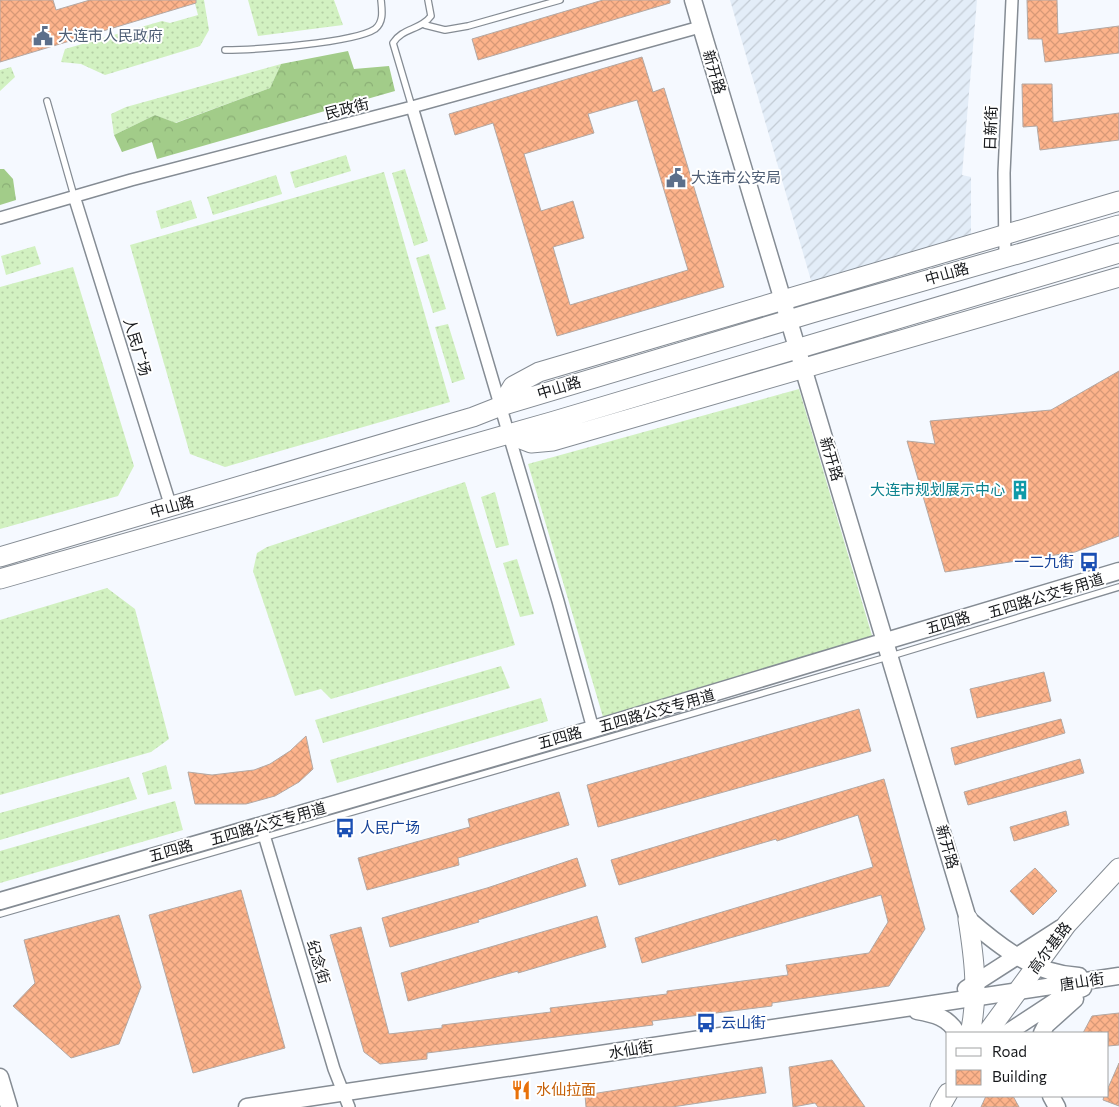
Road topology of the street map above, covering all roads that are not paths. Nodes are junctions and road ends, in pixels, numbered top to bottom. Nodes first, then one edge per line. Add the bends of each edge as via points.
1 (381, 0) edge
2 (428, 0) edge
3 (560, 0) edge
4 (693, 0) edge
5 (1012, 0) edge
6 (425, 25) junction
7 (700, 27) junction
8 (225, 50) dead end
9 (47, 102) dead end
10 (412, 107) junction
11 (74, 196) junction
12 (1119, 201) edge
13 (0, 218) edge
14 (1119, 225) edge
15 (1004, 237) junction
16 (1119, 253) edge
17 (1005, 257) junction
18 (1119, 277) edge
19 (986, 293) junction
20 (782, 300) junction
21 (788, 320) junction
22 (921, 334) junction
23 (797, 350) junction
24 (804, 368) junction
25 (501, 406) junction
26 (508, 434) junction
27 (171, 507) junction
28 (0, 557) edge
29 (1119, 571) edge
30 (0, 579) edge
31 (1119, 587) edge
32 (888, 649) junction
33 (593, 729) junction
34 (263, 831) junction
35 (1119, 868) edge
36 (0, 900) edge
37 (0, 914) edge
38 (968, 919) junction
39 (1067, 924) junction
40 (1019, 957) junction
41 (1036, 968) junction
42 (1118, 977) edge
43 (975, 991) junction
44 (1014, 992) junction
45 (892, 1011) junction
46 (956, 1032) edge
47 (970, 1032) edge
48 (988, 1032) edge
49 (1009, 1032) edge
50 (1042, 1032) edge
51 (0, 1078) edge
52 (345, 1100) edge
53 (275, 1105) edge
54 (9, 1107) edge
55 (247, 1107) edge

1 - 8 lane via 383,16 376,28 350,38
2 - 6 lane via 431,16
3 - 6 lane via 468,26 445,30
4 - 7 main road, 新开路
5 - 15 street, 日新街
6 - 10 lane via 398,35 393,43
7 - 10 street, 民政街
7 - 20 main road, 新开路
9 - 11 lane
10 - 11 street, 民政街
10 - 25 street via 492,386
11 - 13 street, 民政街
11 - 27 street, 人民广场
12 - 15 main road
14 - 17 main road, 中山路
15 - 17 street, 日新街
15 - 20 main road
16 - 19 main road, 中山路
17 - 21 main road, 中山路
18 - 22 main road
19 - 22 main road
19 - 23 main road, 中山路
20 - 21 main road, 新开路
20 - 25 main road via 539,372 514,386
21 - 23 main road, 新开路
21 - 25 main road, 中山路
22 - 24 main road
23 - 24 main road, 新开路
23 - 26 main road, 中山路
24 - 26 main road via 553,442 531,443
24 - 32 main road, 新开路
25 - 26 street
25 - 27 main road, 中山路 via 474,417
26 - 30 main road, 中山路
26 - 33 street
27 - 28 main road, 中山路
29 - 32 main road, 五四路
31 - 32 lane, 五四路公交专用道
32 - 33 main road, 五四路
32 - 34 lane, 五四路公交专用道
32 - 38 main road, 新开路
33 - 34 main road, 五四路
34 - 36 main road, 五四路
34 - 37 lane, 五四路公交专用道
34 - 52 street, 纪念街
35 - 39 main road, 高尔基路
38 - 39 main road via 1008,942 1025,942
38 - 40 main road
38 - 43 main road
39 - 40 main road
39 - 41 main road, 高尔基路
40 - 41 main road
40 - 43 main road
41 - 42 main road via 1057,974
41 - 44 main road, 高尔基路
42 - 44 main road, 唐山街
42 - 49 main road via 1065,995
42 - 50 main road via 1076,998
43 - 44 main road, 水仙街
43 - 45 main road, 水仙街
43 - 47 main road
44 - 48 main road, 高尔基路
45 - 46 main road via 934,1014 951,1023
45 - 52 main road, 水仙街
51 - 54 main road
52 - 53 main road, 水仙街
53 - 55 main road, 水仙街

